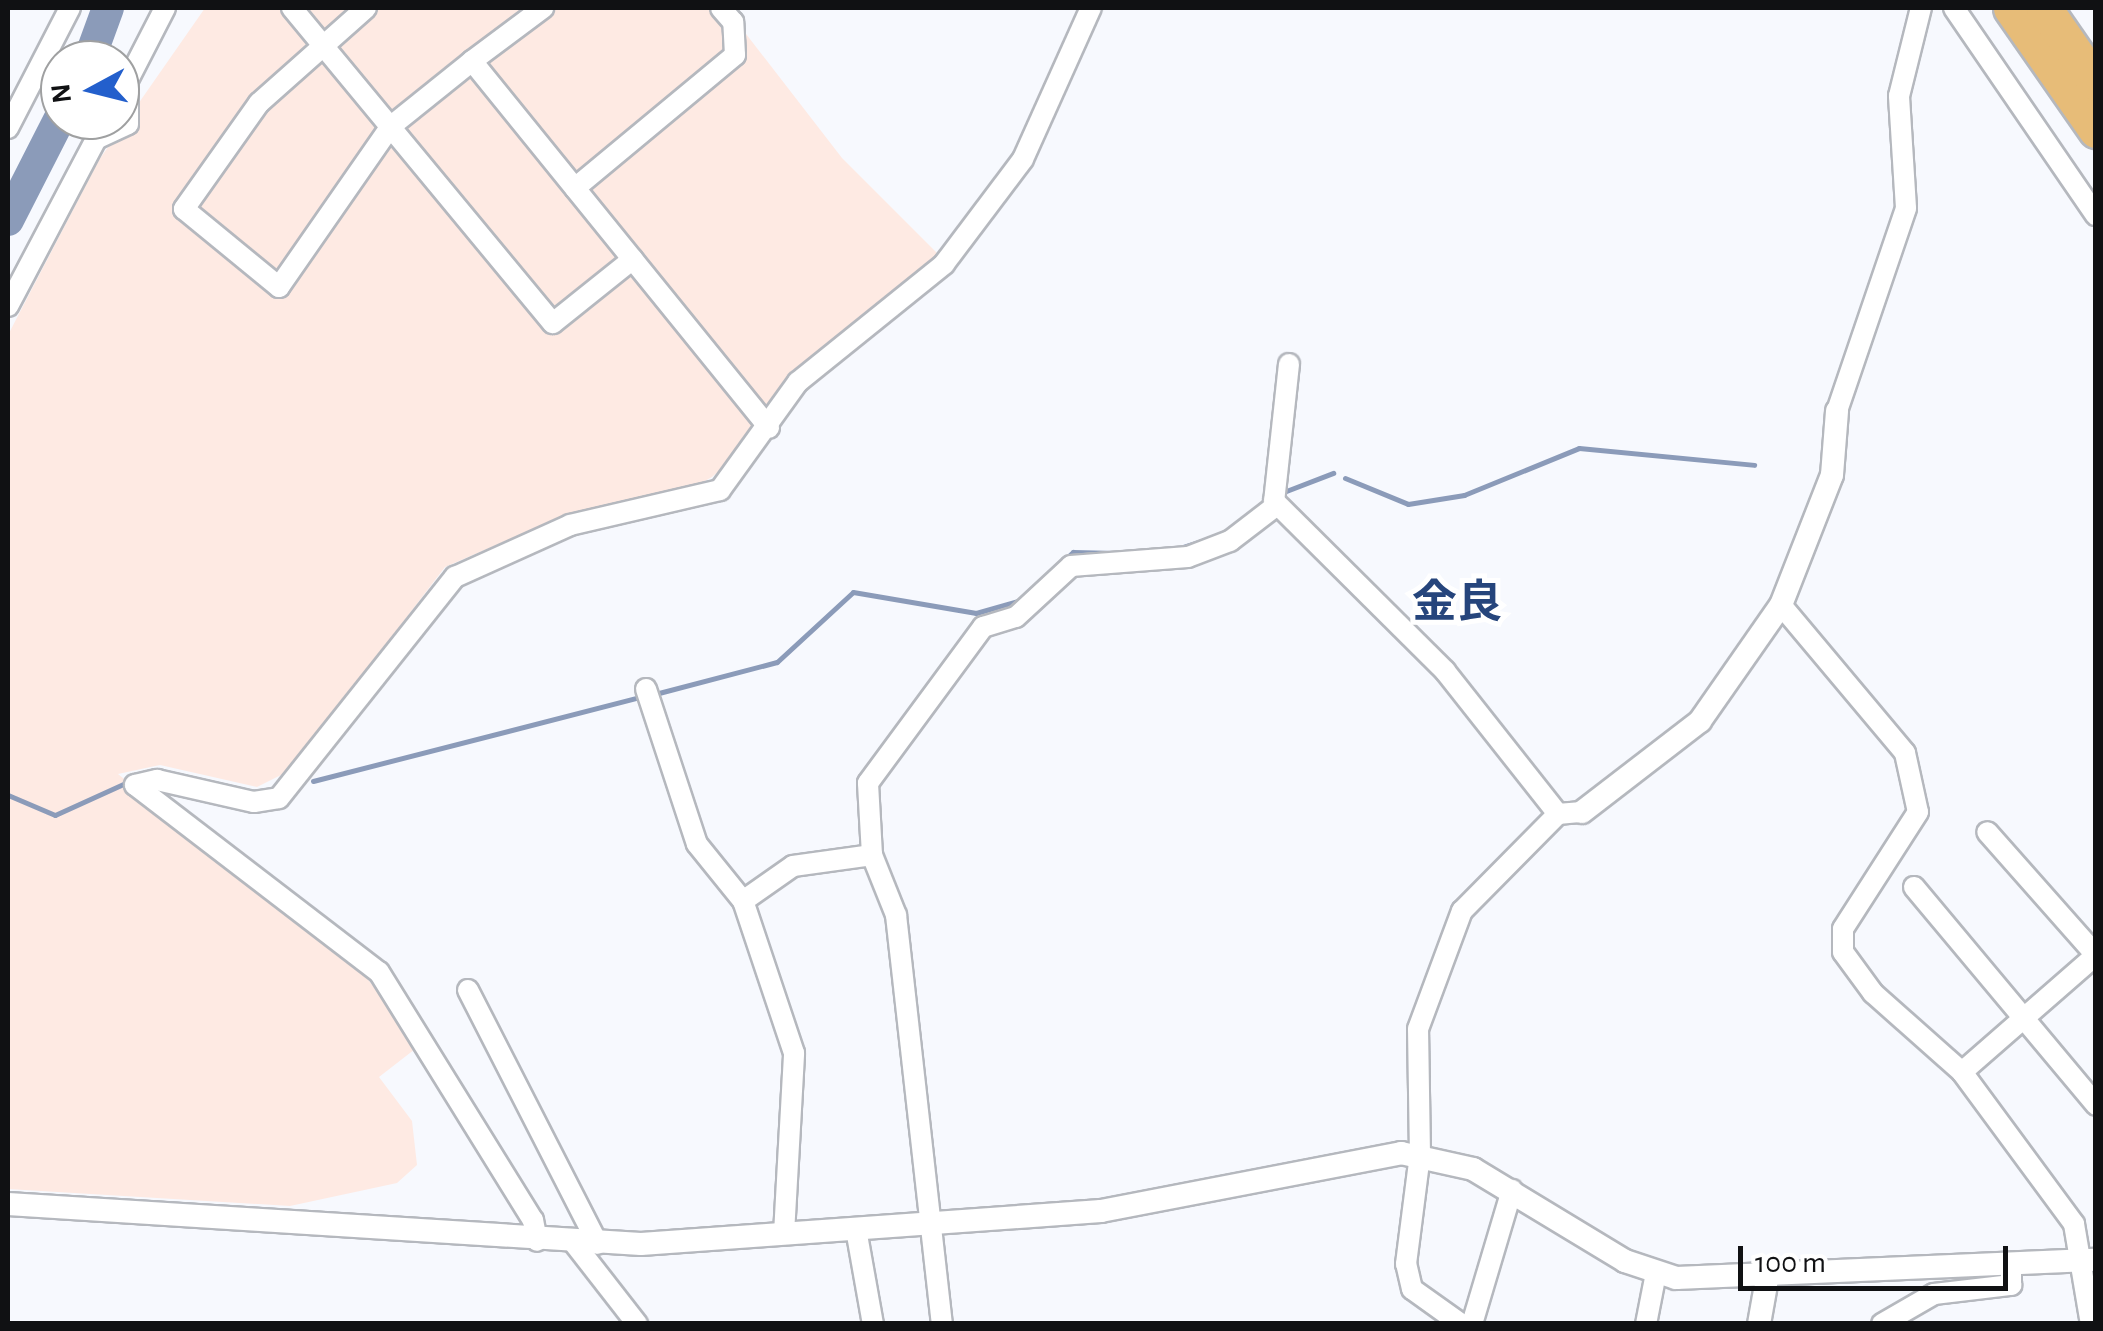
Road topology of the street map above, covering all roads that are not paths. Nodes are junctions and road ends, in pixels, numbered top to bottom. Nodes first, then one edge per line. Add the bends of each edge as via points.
1 (70, 8) edge
2 (165, 8) edge
3 (292, 8) edge
4 (366, 8) edge
5 (544, 8) edge
6 (722, 8) edge
7 (1092, 8) edge
8 (1922, 8) edge
9 (1954, 8) edge
10 (2011, 8) edge
11 (2044, 8) edge
12 (322, 44) junction
13 (472, 61) junction
14 (2096, 82) edge
15 (390, 127) junction
16 (8, 128) edge
17 (2096, 130) edge
18 (575, 188) junction
19 (2096, 215) edge
20 (633, 260) junction
21 (8, 306) edge
22 (1289, 364) dead end
23 (1837, 411) joint
24 (770, 428) junction
25 (1274, 500) junction
26 (1781, 604) junction
27 (649, 698) dead end
28 (1570, 813) junction
29 (1987, 832) dead end
30 (872, 854) junction
31 (1914, 887) dead end
32 (742, 901) junction
33 (468, 990) dead end
34 (2022, 1019) junction
35 (1962, 1072) junction
36 (2096, 1105) edge
37 (1420, 1155) junction
38 (1512, 1190) junction
39 (8, 1204) edge
40 (932, 1224) junction
41 (856, 1229) junction
42 (784, 1234) junction
43 (536, 1240) junction
44 (586, 1243) junction
45 (2088, 1260) edge
46 (2011, 1264) junction
47 (1656, 1274) junction
48 (1767, 1279) junction
49 (1908, 1317) edge
50 (638, 1324) edge
51 (873, 1324) edge
52 (942, 1324) edge
53 (1461, 1324) edge
54 (1472, 1324) edge
55 (1646, 1324) edge
56 (1758, 1324) edge
57 (1882, 1324) edge
58 (2090, 1324) edge

1 - 16 street
2 - 21 street via 128,80 128,124 96,140
3 - 12 street
4 - 12 street
5 - 13 street
6 - 18 street via 733,22 735,55
7 - 24 street via 1022,159 944,264 798,382
8 - 23 street via 1899,96 1906,208
9 - 19 street
10 - 17 highway
11 - 14 highway
12 - 15 street
12 - 15 street via 259,104 184,208 280,287
13 - 15 street
13 - 18 street
15 - 20 street via 554,323
18 - 20 street
20 - 24 street
22 - 25 street
23 - 26 street via 1832,475
24 - 43 street via 745,465 692,503 570,526 455,577 279,798 254,802 157,780 135,786 379,972 533,1220
25 - 28 street via 1445,671
25 - 30 street via 1230,541 1188,557 1071,566 1016,617 983,627 868,783
26 - 28 street via 1700,720
26 - 35 street via 1906,753 1918,812 1843,929 1843,952 1874,993
27 - 32 street via 697,844
28 - 37 street via 1460,918 1418,1029
29 - 34 street via 2096,954
30 - 32 street via 793,866
30 - 40 street via 896,916
31 - 34 street
32 - 42 street via 794,1052
33 - 44 street
34 - 35 street
34 - 36 street
35 - 45 street via 2074,1224
37 - 38 street
37 - 40 street via 1379,1154 1101,1212
37 - 53 street via 1406,1264 1412,1289
38 - 47 street
38 - 54 street
39 - 43 street
40 - 41 street
40 - 52 street
41 - 42 street
41 - 51 street
42 - 44 street
43 - 44 street
44 - 50 street
45 - 46 street
45 - 58 street
46 - 48 street
46 - 49 street via 2011,1285 1934,1294
47 - 48 street
47 - 55 street
48 - 56 street
49 - 57 street

